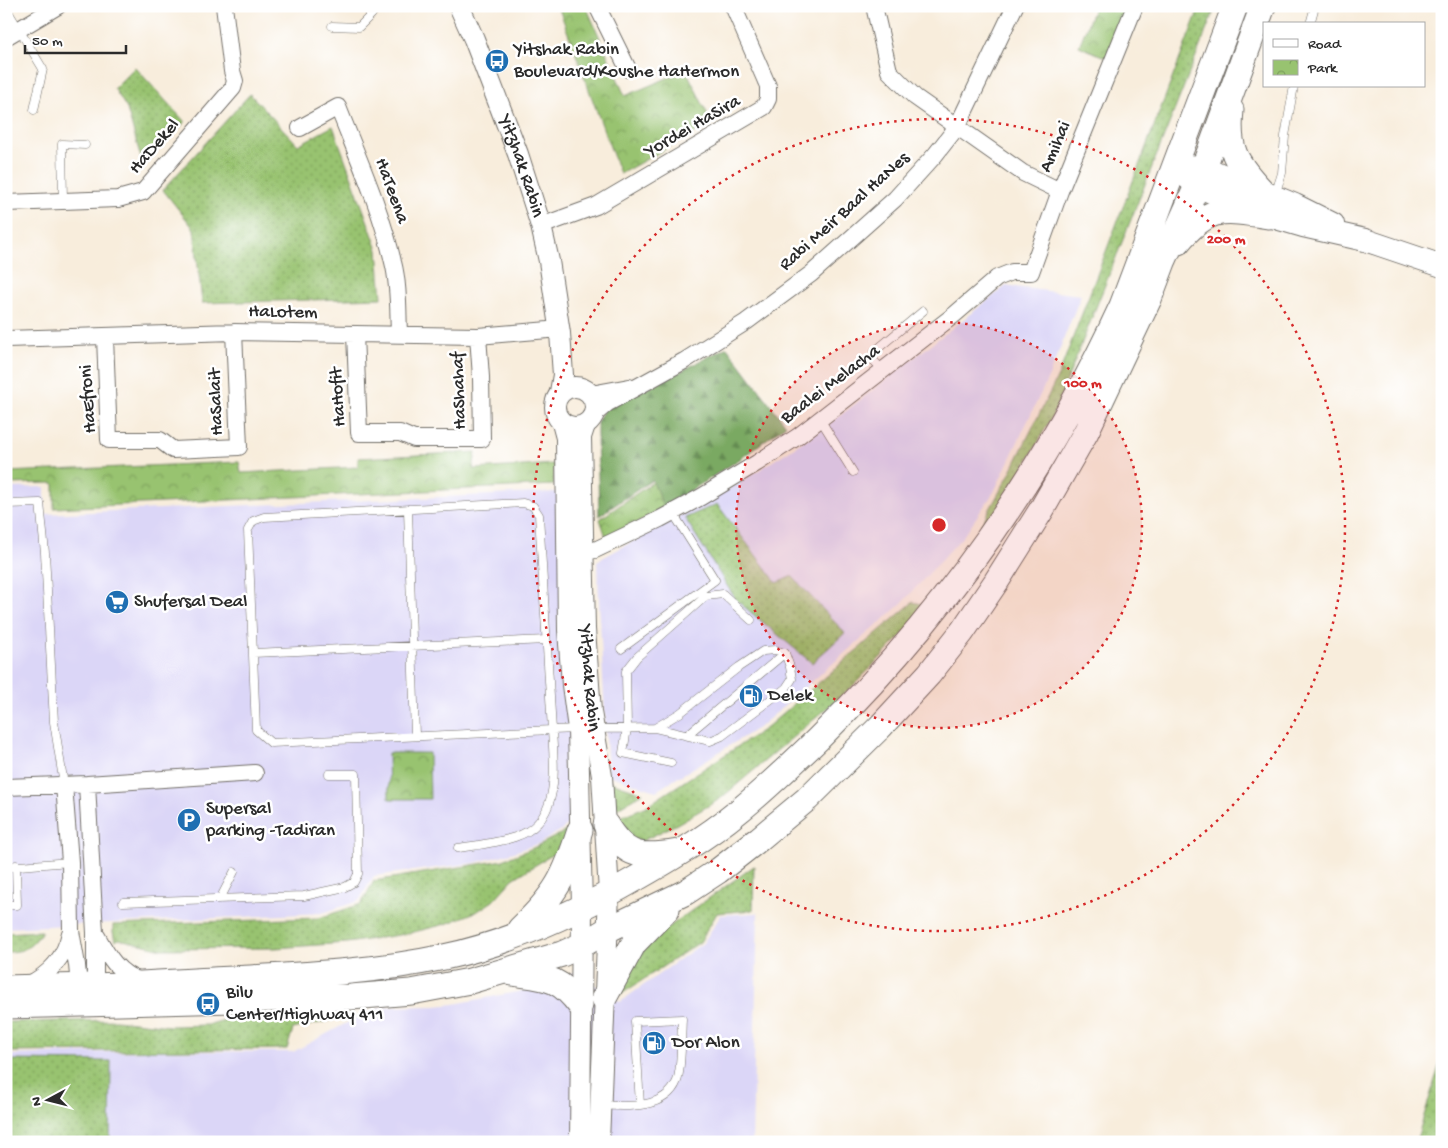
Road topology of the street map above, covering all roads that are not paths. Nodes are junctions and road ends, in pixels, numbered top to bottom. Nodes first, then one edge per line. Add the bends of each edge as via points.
1 (58, 6) edge
2 (224, 6) edge
3 (367, 6) edge
4 (459, 6) edge
5 (597, 6) edge
6 (733, 6) edge
7 (874, 6) edge
8 (1015, 6) edge
9 (1135, 6) edge
10 (1235, 6) edge
11 (1263, 6) edge
12 (1315, 6) edge
13 (6, 8) edge
14 (1311, 22) edge
15 (332, 26) dead end
16 (13, 34) edge
17 (628, 69) dead end
18 (1294, 88) edge
19 (1232, 92) junction
20 (34, 110) dead end
21 (957, 127) junction
22 (300, 128) dead end
23 (85, 145) dead end
24 (1174, 166) junction
25 (1200, 176) junction
26 (1060, 191) junction
27 (63, 201) junction
28 (1268, 201) junction
29 (6, 203) edge
30 (541, 226) junction
31 (1163, 262) junction
32 (1442, 266) edge
33 (923, 310) dead end
34 (560, 331) junction
35 (234, 332) junction
36 (355, 334) junction
37 (399, 334) junction
38 (478, 336) junction
39 (105, 337) junction
40 (6, 339) edge
41 (883, 370) junction
42 (636, 386) junction
43 (576, 391) junction
44 (590, 419) junction
45 (820, 419) junction
46 (562, 423) junction
47 (414, 439) joint
48 (160, 440) joint
49 (853, 472) dead end
50 (6, 504) edge
51 (408, 509) junction
52 (672, 513) junction
53 (576, 553) junction
54 (752, 620) dead end
55 (546, 640) junction
56 (413, 646) junction
57 (621, 649) dead end
58 (253, 653) junction
59 (786, 653) junction
60 (628, 728) junction
61 (655, 728) junction
62 (586, 729) junction
63 (552, 730) junction
64 (687, 735) junction
65 (415, 736) junction
66 (671, 763) dead end
67 (255, 773) dead end
68 (329, 774) dead end
69 (87, 784) junction
70 (64, 785) junction
71 (6, 788) edge
72 (606, 825) junction
73 (580, 830) junction
74 (458, 848) dead end
75 (680, 852) junction
76 (70, 862) junction
77 (16, 865) junction
78 (6, 866) edge
79 (234, 872) dead end
80 (686, 892) junction
81 (609, 893) junction
82 (220, 899) junction
83 (123, 902) dead end
84 (6, 905) edge
85 (582, 907) junction
86 (607, 930) junction
87 (70, 931) junction
88 (96, 933) junction
89 (511, 937) junction
90 (582, 945) junction
91 (502, 972) junction
92 (150, 983) junction
93 (14, 987) edge
94 (88, 992) junction
95 (604, 998) junction
96 (580, 1005) junction
97 (6, 1006) edge
98 (640, 1104) junction
99 (600, 1105) junction
100 (580, 1142) edge
101 (599, 1142) edge

1 - 16 street
2 - 27 street, HaDekel via 235,80 233,88 143,192 118,199
3 - 15 lane via 372,14 359,27
4 - 30 street, Yitzhak Rabin via 518,154
5 - 17 street
6 - 30 street, Yordei HaSira via 768,86 764,107 596,206
7 - 21 street, Amihai via 889,71 915,98
8 - 21 street, Rabi Meir Baal HaNes
9 - 26 street, Amihai
10 - 24 main road
11 - 19 main road
12 - 14 lane
13 - 16 lane
16 - 20 lane via 43,69
18 - 28 lane via 1282,172
19 - 25 main road
19 - 28 main road via 1231,147 1244,172
21 - 26 street, Amihai via 1023,173
21 - 42 street, Rabi Meir Baal HaNes via 895,199 811,274 746,322 684,361
22 - 37 street, HaTeena via 338,107 392,254
23 - 27 lane via 62,144
24 - 25 main road
24 - 75 main road via 1122,306 1102,349 1037,466 987,543 883,672 830,727 740,811
25 - 28 main road
25 - 31 main road
26 - 41 street, Baalei Melacha via 1031,272 1012,272 997,278
27 - 29 street, HaDekel
28 - 31 main road via 1213,213 1194,224
28 - 32 main road via 1303,226 1365,240
30 - 34 street, Yitzhak Rabin
31 - 80 main road via 1149,299 1086,432 1042,508 962,632 906,700 807,799 759,840
33 - 41 lane via 876,351 872,360
34 - 38 street, HaLotem
34 - 43 street, Yitzhak Rabin via 575,375
35 - 36 street, HaLotem
35 - 39 street, HaLotem
35 - 48 street, HaSalait via 239,447 173,450
36 - 37 street, HaLotem
36 - 47 street, HaHofit via 359,433 400,433
37 - 38 street, HaLotem
38 - 47 street, HaShahaf via 482,439
39 - 40 street, HaLotem
39 - 48 street, HaEfroni via 109,440
41 - 45 street, Baalei Melacha
42 - 43 street, Rabi Meir Baal HaNes
42 - 44 street, Rabi Meir Baal HaNes via 608,403
43 - 44 street via 594,400
43 - 46 street via 554,403 556,415
44 - 46 street via 572,427
44 - 53 street, Yitzhak Rabin via 581,437
45 - 49 lane
45 - 52 street, Baalei Melacha via 757,463
46 - 53 street, Yitzhak Rabin
50 - 70 lane via 40,503 54,722
51 - 55 lane via 523,503 533,506 539,516
51 - 56 lane
51 - 58 lane via 264,517 253,521 248,530
52 - 53 street, Baalei Melacha via 608,544
52 - 57 lane via 715,580
53 - 62 street, Yitzhak Rabin via 568,630 572,685
54 - 60 lane via 724,594 706,596 637,657 626,671
55 - 56 lane
55 - 63 lane
56 - 58 lane
56 - 65 lane
58 - 65 lane via 256,730 271,742
59 - 61 lane via 762,651
59 - 64 lane
59 - 64 lane via 792,678 786,688 722,736 710,741
60 - 61 lane
60 - 62 lane
60 - 66 lane via 623,753
61 - 64 lane
62 - 63 lane
62 - 72 street, Yitzhak Rabin via 599,752
62 - 73 street, Yitzhak Rabin
63 - 65 lane
63 - 74 lane via 554,786 545,814 533,829 516,837
67 - 69 street
68 - 82 lane via 356,774 358,874 354,882 304,896
69 - 70 street
69 - 88 street
70 - 71 street
70 - 76 street
72 - 75 main road via 620,844 631,852 647,855
72 - 81 street, Yitzhak Rabin
73 - 85 street, Yitzhak Rabin
73 - 89 main road via 566,870 550,898
75 - 81 main road
76 - 77 lane
76 - 87 street
77 - 78 lane
77 - 84 lane via 17,905
79 - 82 lane
80 - 86 main road
80 - 95 main road via 634,943
81 - 85 main road
81 - 86 street, Yitzhak Rabin
82 - 83 lane
85 - 89 main road
85 - 90 street, Yitzhak Rabin
86 - 90 main road
86 - 95 street, Yitzhak Rabin
87 - 93 street via 66,949 55,965 35,981
87 - 94 street
88 - 92 street via 119,969 128,976
88 - 94 street
89 - 92 main road via 444,957 375,968 284,977
90 - 91 main road
90 - 96 street, Yitzhak Rabin
91 - 94 main road via 434,988 351,997
91 - 96 main road via 552,979 571,993
92 - 94 main road
93 - 94 main road
94 - 97 main road
95 - 99 street, Yitzhak Rabin
96 - 100 street, Yitzhak Rabin
98 - 98 lane via 671,1094 678,1079 682,1019 635,1021
98 - 99 lane via 631,1107
99 - 101 street, Yitzhak Rabin

